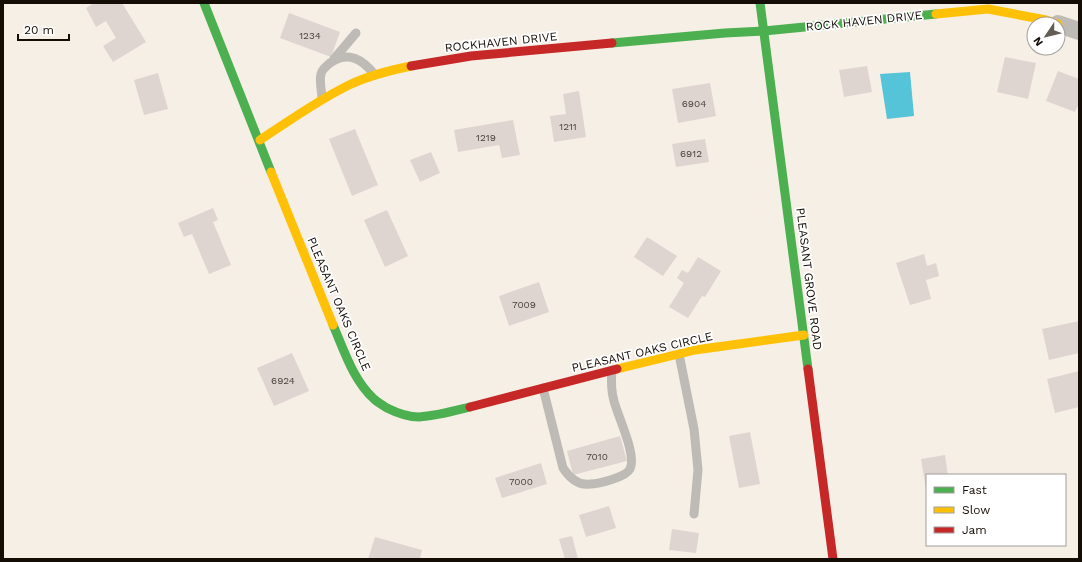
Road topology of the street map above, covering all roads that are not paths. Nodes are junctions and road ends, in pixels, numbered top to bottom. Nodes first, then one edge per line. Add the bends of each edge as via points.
1 (204, 3) edge
2 (760, 3) edge
3 (1026, 16) edge
4 (1066, 27) edge
5 (764, 31) junction
6 (1079, 31) edge
7 (356, 33) dead end
8 (333, 61) junction
9 (375, 75) junction
10 (322, 100) junction
11 (260, 140) junction
12 (804, 335) junction
13 (679, 354) junction
14 (612, 370) junction
15 (543, 388) junction
16 (694, 514) dead end
17 (833, 559) edge

1 - 11 street, PLEASANT OAKS CIRCLE
2 - 5 street, PLEASANT GROVE ROAD
3 - 5 street, ROCK HAVEN DRIVE via 988,9
4 - 6 street, ROCK HAVEN DRIVE
5 - 9 street, ROCKHAVEN DRIVE via 471,56
5 - 12 street, PLEASANT GROVE ROAD
7 - 8 lane
8 - 9 lane via 341,57 357,59
8 - 10 lane via 321,74
9 - 10 street, ROCKHAVEN DRIVE via 351,84
10 - 11 street, ROCKHAVEN DRIVE
11 - 15 street, PLEASANT OAKS CIRCLE via 354,373 375,400 394,412 419,417 446,413
12 - 13 street, PLEASANT OAKS CIRCLE
12 - 17 street, PLEASANT GROVE ROAD
13 - 14 street, PLEASANT OAKS CIRCLE
13 - 16 lane via 694,429 698,470
14 - 15 street, PLEASANT OAKS CIRCLE
14 - 15 lane via 614,400 632,463 630,470 624,475 594,484 576,482 563,468

